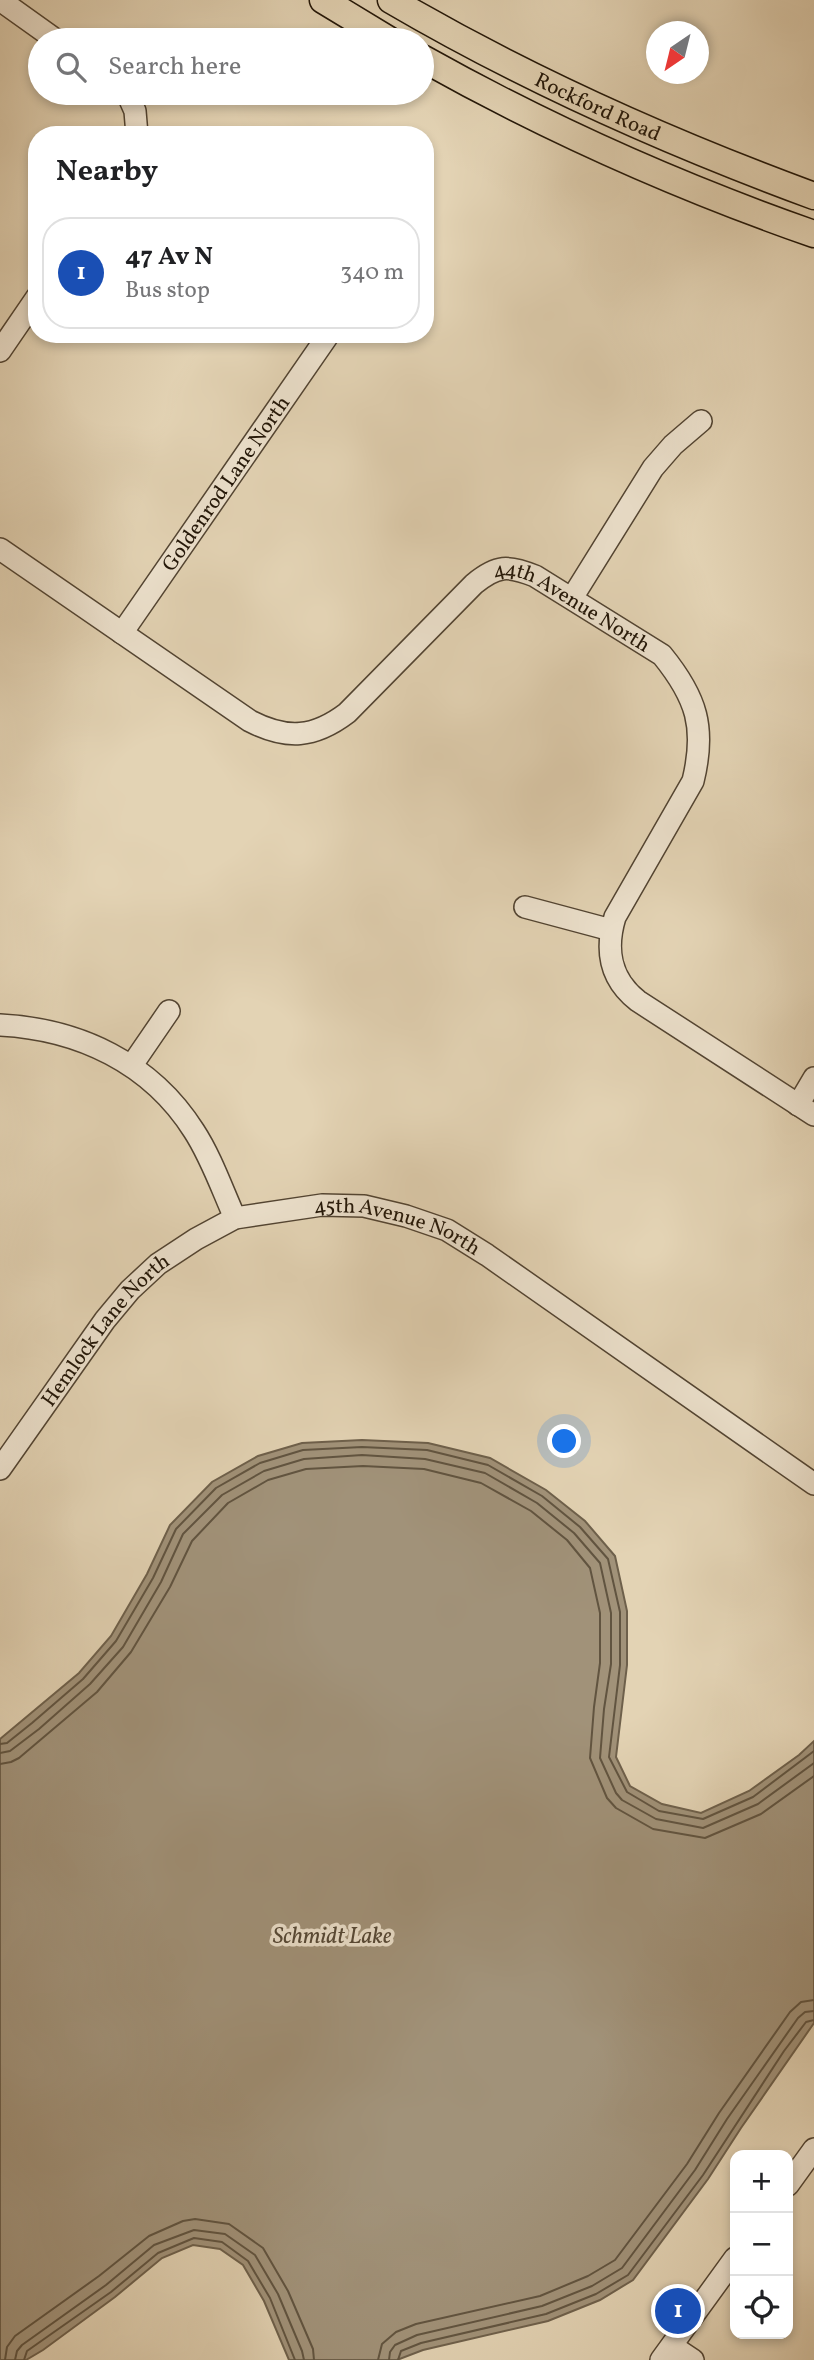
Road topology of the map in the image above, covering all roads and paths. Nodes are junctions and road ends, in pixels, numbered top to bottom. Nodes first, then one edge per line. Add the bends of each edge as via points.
1 (0, 0) edge
2 (323, 0) edge
3 (391, 0) edge
4 (39, 28) edge
5 (370, 28) edge
6 (434, 64) edge
7 (132, 105) edge
8 (135, 126) edge
9 (814, 196) edge
10 (814, 234) edge
11 (28, 310) edge
12 (322, 343) edge
13 (0, 351) edge
14 (701, 421) dead end
15 (0, 549) edge
16 (572, 598) junction
17 (122, 633) junction
18 (525, 907) dead end
19 (611, 930) junction
20 (169, 1011) dead end
21 (0, 1025) edge
22 (132, 1065) junction
23 (814, 1078) edge
24 (806, 1110) edge
25 (235, 1218) junction
26 (0, 1469) edge
27 (814, 1484) edge
28 (814, 2149) edge
29 (793, 2178) edge
30 (730, 2265) edge
31 (667, 2353) edge
32 (693, 2360) edge

1 - 4 street
2 - 5 main road
3 - 9 main road, Rockford Road via 593,107
6 - 10 main road, Rockford Road via 596,146
7 - 8 street
11 - 13 street
12 - 17 street, Goldenrod Lane North
14 - 16 street via 653,468
15 - 17 street, 44th Avenue North
16 - 17 street, 44th Avenue North via 518,569 486,574 347,713 331,726 290,735 250,721
16 - 19 street, 44th Avenue North via 662,655 694,706 700,731 693,781
18 - 19 street
19 - 24 street, 44th Avenue North via 609,957 627,992
20 - 22 street
21 - 22 street via 49,1030
22 - 25 street via 174,1101 196,1133
23 - 24 street
25 - 26 street, Hemlock Lane North via 158,1264 130,1290
25 - 27 street, 45th Avenue North via 322,1205 364,1206 447,1230
28 - 29 street
30 - 31 street
31 - 32 street

